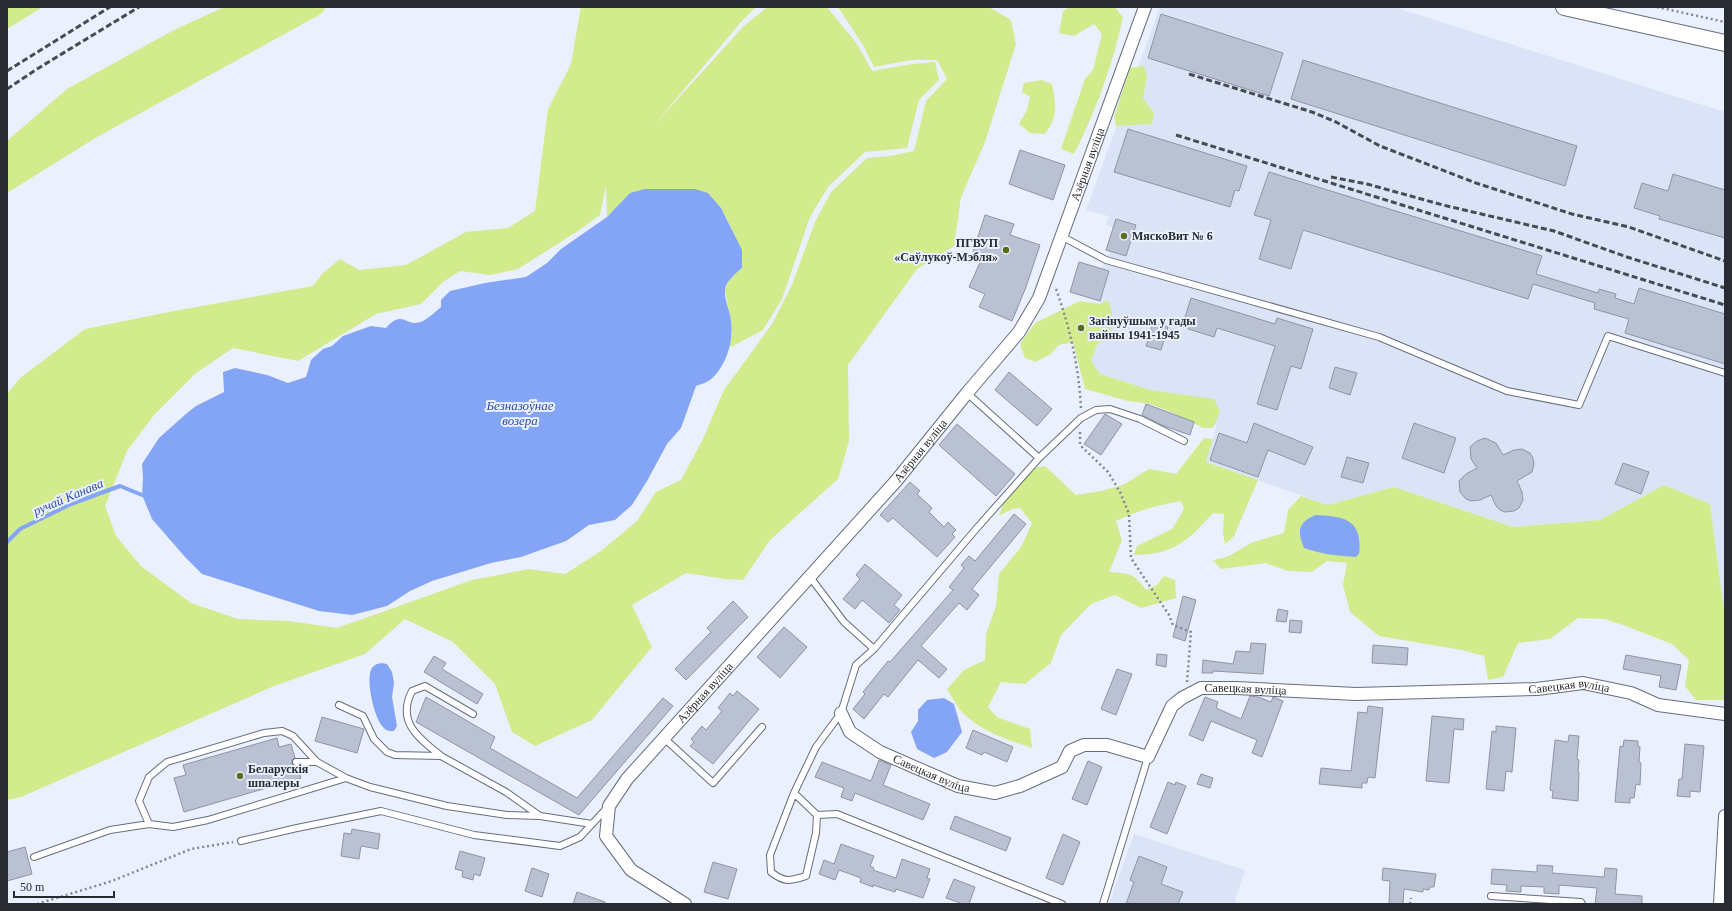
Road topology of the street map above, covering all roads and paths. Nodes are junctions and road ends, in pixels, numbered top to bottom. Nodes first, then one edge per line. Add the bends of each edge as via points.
1 (1145, 7) edge
2 (1564, 7) edge
3 (1657, 7) edge
4 (1725, 22) edge
5 (1725, 43) edge
6 (1061, 236) junction
7 (1049, 270) junction
8 (1725, 373) edge
9 (967, 393) junction
10 (1081, 418) junction
11 (1184, 441) dead end
12 (1039, 458) junction
13 (810, 577) junction
14 (874, 649) junction
15 (1185, 696) junction
16 (339, 705) dead end
17 (841, 713) junction
18 (473, 714) dead end
19 (1725, 714) edge
20 (762, 727) dead end
21 (664, 738) junction
22 (441, 756) junction
23 (1148, 757) junction
24 (296, 762) dead end
25 (317, 762) junction
26 (346, 778) junction
27 (794, 793) junction
28 (609, 806) junction
29 (817, 815) junction
30 (540, 816) junction
31 (1725, 816) edge
32 (149, 824) junction
33 (592, 824) junction
34 (242, 841) joint
35 (34, 857) dead end
36 (1490, 896) dead end
37 (1411, 898) dead end
38 (1722, 901) edge
39 (37, 904) edge
40 (685, 904) edge
41 (1062, 904) edge
42 (1104, 904) edge
43 (1410, 904) edge
44 (1582, 904) edge

1 - 6 street, Азёрная вуліца
2 - 5 main road
3 - 4 path
6 - 7 street, Азёрная вуліца
6 - 8 lane via 1106,260 1379,337 1506,391 1579,405 1608,336
7 - 9 street, Азёрная вуліца via 1039,298 1019,332
7 - 10 path via 1074,346 1080,385
9 - 12 lane
9 - 13 street, Азёрная вуліца via 896,481
10 - 11 lane via 1096,410 1110,409 1140,419
10 - 12 lane
10 - 15 path via 1080,445 1108,472 1129,514 1131,558 1173,625 1191,632
12 - 14 lane
13 - 14 lane via 844,622
13 - 21 street, Азёрная вуліца
14 - 17 lane via 856,665
15 - 19 street, Савецкая вуліца via 1201,688 1356,694 1537,689 1583,683 1631,692 1658,705
15 - 23 street, Савецкая вуліца via 1172,706
16 - 22 lane via 363,716 374,740 387,752 395,755
17 - 23 street, Савецкая вуліца via 850,732 880,752 958,786 995,793 1020,786 1062,767 1070,751 1084,745 1107,745
17 - 27 lane via 816,747
18 - 22 lane via 425,686 412,691 406,702 408,721 419,738
20 - 21 lane via 714,783
21 - 28 street, Азёрная вуліца via 627,780
22 - 30 lane via 506,792
23 - 42 lane
24 - 25 lane
25 - 26 lane
25 - 32 lane via 293,736 282,731 264,733 167,762 150,777 139,801
26 - 30 lane via 370,787 447,806 507,815
26 - 32 lane via 208,820 173,827
27 - 29 lane
27 - 29 lane via 770,855 770,872 780,879 791,881 806,876 816,833
28 - 33 lane
28 - 40 street, Азёрная вуліца via 606,836 631,870
29 - 41 lane via 837,814
30 - 33 lane
31 - 38 street
32 - 35 lane via 110,830
33 - 34 lane via 580,837 560,846 474,835 381,811
34 - 39 path via 191,849 112,882
36 - 44 lane
37 - 43 path

